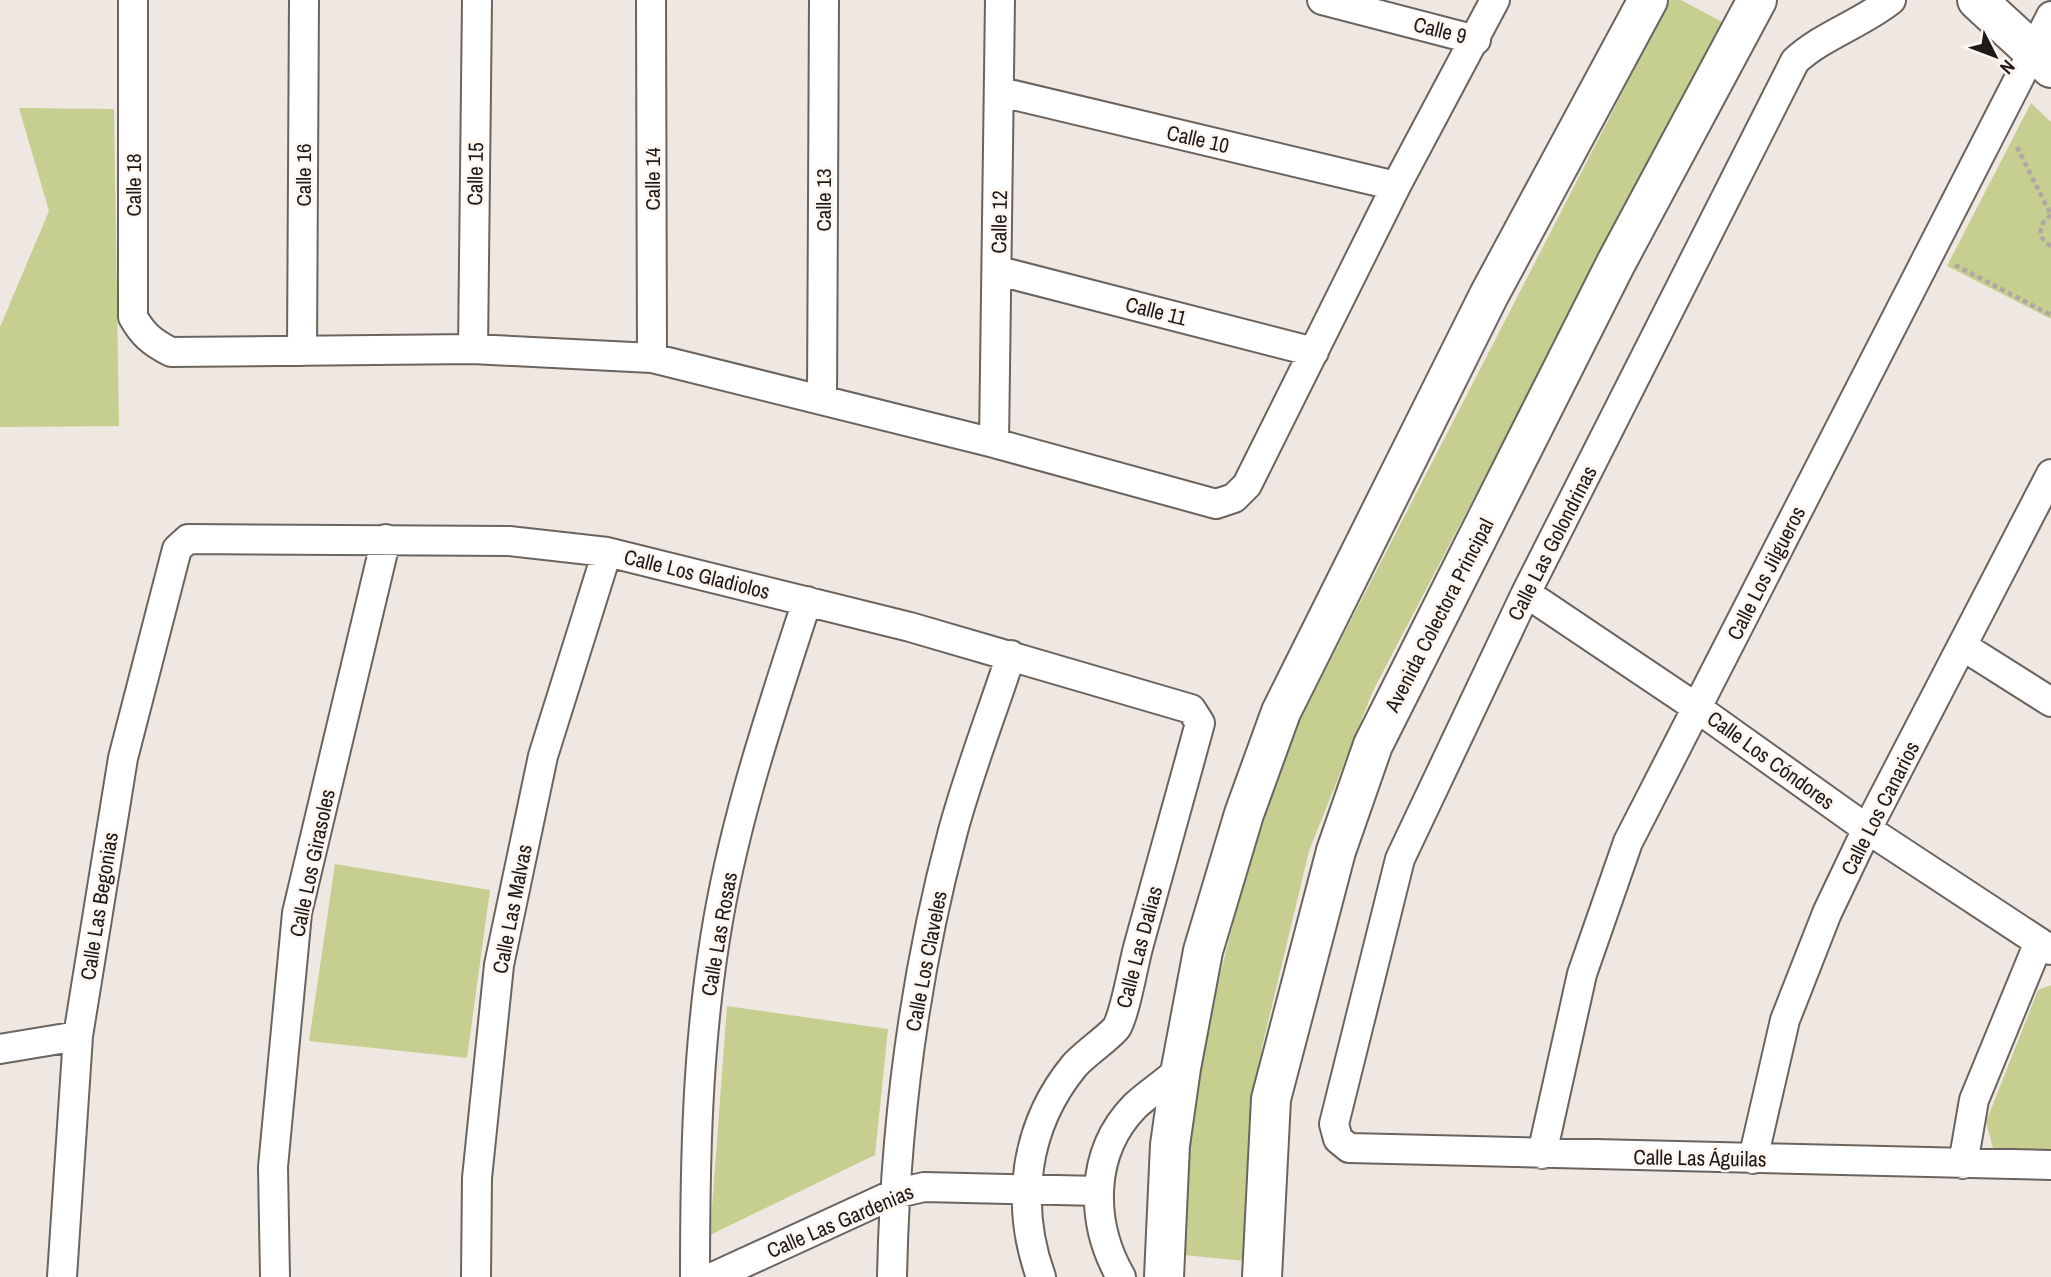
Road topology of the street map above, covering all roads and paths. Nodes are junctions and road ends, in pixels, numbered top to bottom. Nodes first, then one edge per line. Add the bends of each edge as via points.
1 (133, 0) edge
2 (304, 0) edge
3 (477, 0) edge
4 (652, 0) edge
5 (824, 0) edge
6 (1000, 0) edge
7 (1322, 0) edge
8 (1495, 0) edge
9 (1648, 0) edge
10 (1757, 0) edge
11 (1891, 0) edge
12 (1977, 0) edge
13 (2051, 16) edge
14 (1476, 40) junction
15 (2042, 60) edge
16 (1001, 92) junction
17 (2014, 140) dead end
18 (1396, 186) junction
19 (2051, 215) edge
20 (2051, 246) edge
21 (1952, 263) dead end
22 (999, 271) junction
23 (2051, 315) edge
24 (473, 349) junction
25 (302, 351) junction
26 (1314, 352) junction
27 (652, 358) junction
28 (822, 399) junction
29 (994, 443) junction
30 (2051, 474) edge
31 (386, 539) junction
32 (181, 543) joint
33 (607, 552) junction
34 (1526, 593) junction
35 (807, 601) junction
36 (1964, 647) junction
37 (1012, 655) junction
38 (2051, 702) edge
39 (1697, 708) junction
40 (1198, 715) joint
41 (1867, 829) junction
42 (2045, 946) edge
43 (78, 1037) junction
44 (0, 1049) edge
45 (1181, 1068) junction
46 (1349, 1148) joint
47 (1542, 1154) junction
48 (1753, 1159) junction
49 (1963, 1164) junction
50 (2051, 1166) edge
51 (1026, 1187) junction
52 (1098, 1191) junction
53 (894, 1194) junction
54 (62, 1277) edge
55 (275, 1277) edge
56 (476, 1277) edge
57 (695, 1277) edge
58 (713, 1277) edge
59 (892, 1277) edge
60 (1041, 1277) edge
61 (1121, 1277) edge
62 (1164, 1277) edge
63 (1262, 1277) edge

1 - 25 street, Calle 18 via 133,317 155,345 171,352
2 - 25 street, Calle 16
3 - 24 street, Calle 15
4 - 27 street, Calle 14
5 - 28 street, Calle 13
6 - 16 street, Calle 12
7 - 14 street, Calle 9
8 - 14 street
9 - 45 street via 1489,295 1281,712 1244,814 1203,951
10 - 63 street, Avenida Colectora Principal via 1616,263 1373,745 1336,850 1272,1099
11 - 34 street, Calle Las Golondrinas via 1812,46 1795,61
12 - 15 street
13 - 15 street, Calle Los Jilgueros
14 - 18 street
15 - 39 street, Calle Los Jilgueros
16 - 18 street, Calle 10
16 - 22 street, Calle 12
17 - 19 path
18 - 26 street
19 - 20 path via 2040,229
21 - 23 path
22 - 26 street, Calle 11
22 - 29 street, Calle 12
24 - 25 street
24 - 27 street
26 - 29 street via 1247,485 1234,498 1216,504
27 - 28 street
28 - 29 street
30 - 36 street, Calle Los Canarios
31 - 32 street, Calle Los Gladiolos
31 - 33 street, Calle Los Gladiolos via 509,541
31 - 55 street, Calle Los Girasoles via 298,913 273,1167
32 - 43 street, Calle Las Begonias via 123,758
33 - 35 street, Calle Los Gladiolos
33 - 56 street, Calle Las Malvas via 543,756 499,965 477,1178
34 - 39 street, Calle Los Cóndores
34 - 46 street, Calle Las Golondrinas via 1399,859 1334,1124 1338,1139
35 - 37 street, Calle Los Gladiolos
35 - 57 street, Calle Las Rosas via 752,767 715,938 696,1111
36 - 38 street
36 - 41 street, Calle Los Canarios
37 - 40 street, Calle Los Gladiolos via 1191,709
37 - 53 street, Calle Los Claveles via 953,830 914,1011
39 - 41 street, Calle Los Cóndores
39 - 47 street, Calle Los Jilgueros via 1628,842 1582,974
40 - 51 street, Calle Las Dalias via 1200,723 1116,1028 1074,1066 1055,1093 1030,1154
41 - 42 street, Calle Los Cóndores
41 - 48 street, Calle Los Canarios via 1827,913 1785,1020
42 - 49 street via 1974,1100
43 - 44 street
43 - 54 street, Calle Las Begonias
45 - 52 street via 1133,1108 1119,1126
45 - 62 street via 1170,1145
46 - 47 street, Calle Las Águilas
47 - 48 street, Calle Las Águilas
48 - 49 street, Calle Las Águilas
49 - 50 street, Calle Las Águilas
51 - 52 street, Calle Las Gardenias
51 - 53 street, Calle Las Gardenias via 924,1187
51 - 60 street, Calle Las Dalias via 1027,1220
52 - 61 street via 1103,1237
53 - 58 street, Calle Las Gardenias
53 - 59 street, Calle Los Claveles

